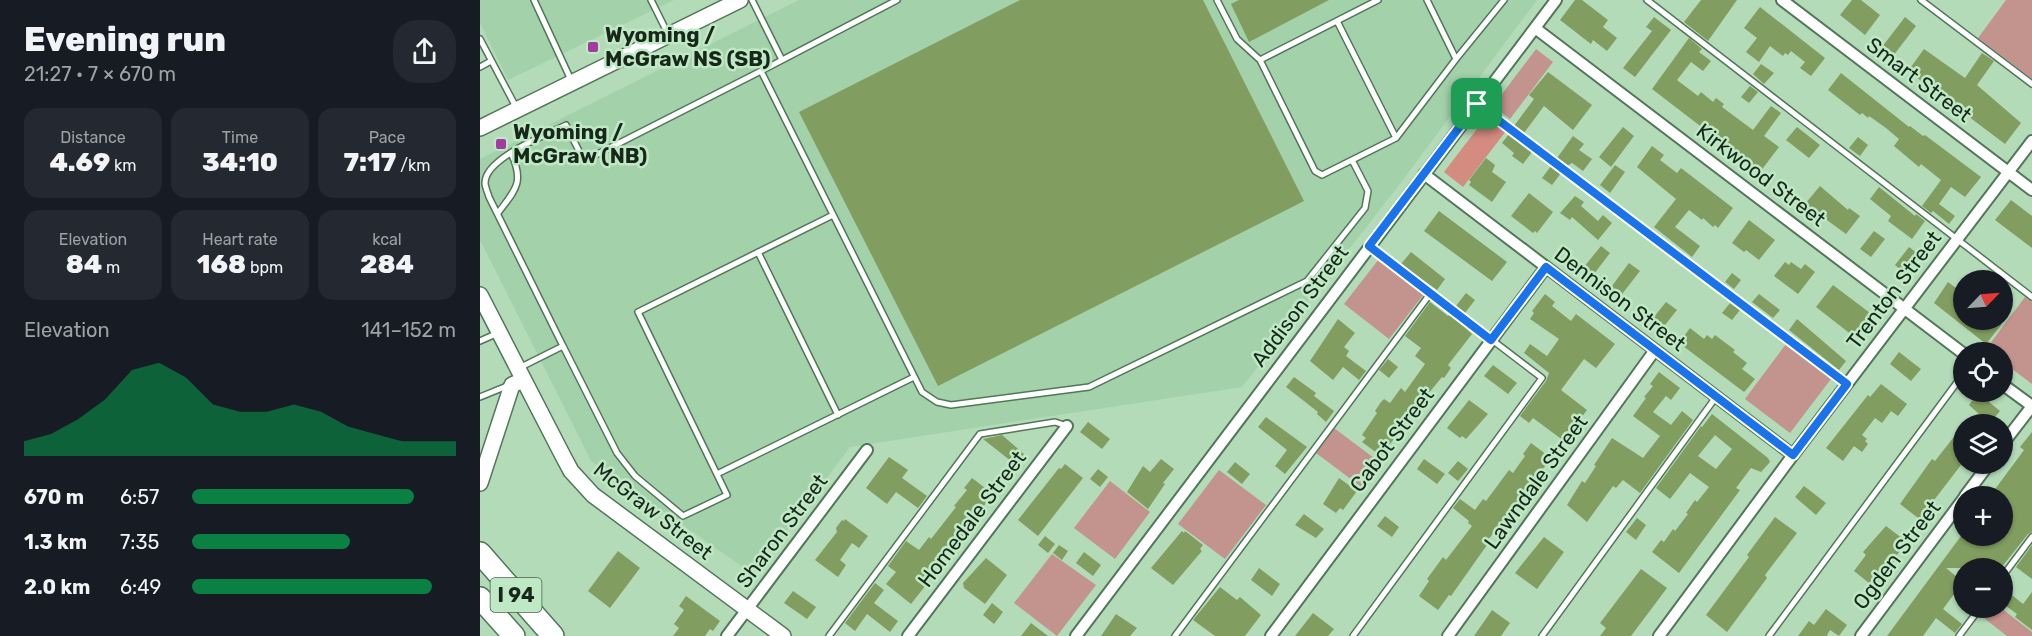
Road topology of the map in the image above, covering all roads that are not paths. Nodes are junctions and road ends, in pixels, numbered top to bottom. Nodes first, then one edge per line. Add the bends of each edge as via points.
1 (534, 0) edge
2 (651, 0) edge
3 (740, 0) edge
4 (752, 0) edge
5 (897, 0) edge
6 (1217, 0) edge
7 (1378, 0) edge
8 (1427, 0) edge
9 (1504, 0) edge
10 (1556, 0) edge
11 (1647, 0) edge
12 (1782, 0) edge
13 (1922, 0) edge
14 (1337, 21) junction
15 (1535, 28) junction
16 (668, 35) junction
17 (480, 39) edge
18 (1456, 59) junction
19 (782, 60) junction
20 (1260, 60) junction
21 (491, 61) junction
22 (480, 67) edge
23 (761, 71) junction
24 (572, 83) junction
25 (2032, 84) edge
26 (1477, 104) junction
27 (517, 110) junction
28 (480, 128) edge
29 (1396, 138) junction
30 (2032, 141) edge
31 (511, 153) junction
32 (1352, 160) junction
33 (2008, 172) junction
34 (1424, 174) junction
35 (2032, 190) edge
36 (498, 213) junction
37 (833, 215) junction
38 (1956, 240) junction
39 (1369, 246) junction
40 (758, 252) junction
41 (1546, 267) junction
42 (1430, 294) junction
43 (480, 295) edge
44 (2032, 297) edge
45 (1904, 309) junction
46 (499, 332) junction
47 (1491, 340) junction
48 (480, 341) edge
49 (563, 346) junction
50 (1953, 346) edge
51 (1655, 350) junction
52 (914, 377) junction
53 (518, 378) junction
54 (1847, 384) junction
55 (1953, 388) edge
56 (2013, 392) edge
57 (480, 397) edge
58 (1716, 397) junction
59 (2032, 406) edge
60 (838, 415) junction
61 (1067, 426) joint
62 (2013, 431) edge
63 (867, 450) dead end
64 (1793, 455) junction
65 (717, 474) junction
66 (1981, 474) edge
67 (480, 483) edge
68 (1972, 486) edge
69 (1953, 512) edge
70 (2032, 537) edge
71 (480, 553) edge
72 (2013, 562) edge
73 (480, 597) edge
74 (480, 610) edge
75 (747, 610) junction
76 (1972, 618) edge
77 (509, 636) edge
78 (514, 636) edge
79 (553, 636) edge
80 (727, 636) edge
81 (783, 636) edge
82 (829, 636) edge
83 (908, 636) edge
84 (1076, 636) edge
85 (1175, 636) edge
86 (1271, 636) edge
87 (1353, 636) edge
88 (1448, 636) edge
89 (1542, 636) edge
90 (1659, 636) edge
91 (1769, 636) edge
92 (1861, 636) edge
93 (1959, 636) edge

1 - 24 lane
2 - 16 lane
3 - 16 street
4 - 19 lane
5 - 19 lane
6 - 20 lane via 1237,39
7 - 14 lane
8 - 18 lane
9 - 18 lane
10 - 15 street, Addison Street
11 - 38 lane
12 - 33 street, Smart Street
13 - 25 lane
14 - 20 lane
14 - 29 lane
15 - 26 street, Addison Street
15 - 45 street, Kirkwood Street
16 - 24 street
17 - 21 lane
18 - 29 lane
19 - 23 lane
20 - 32 lane via 1315,171 1322,175
21 - 22 lane
21 - 27 lane
23 - 31 lane via 584,161 566,125
23 - 37 lane
24 - 27 street
26 - 34 street, Addison Street
26 - 54 lane
27 - 28 street
29 - 32 lane
30 - 33 street, Trenton Street
31 - 36 lane via 518,166 518,186
31 - 36 lane via 489,170 485,183
32 - 52 lane via 1368,192 1365,208 1307,281 1089,387 951,405 921,392
33 - 35 street, Smart Street
33 - 38 street, Trenton Street
34 - 39 street, Addison Street
34 - 41 street, Dennison Street
36 - 49 lane
37 - 40 lane
37 - 52 lane
38 - 44 lane
38 - 45 street, Trenton Street
39 - 42 lane
39 - 84 street, Addison Street
40 - 60 lane
40 - 65 lane via 638,312
41 - 47 street, Cabot Street
41 - 51 street, Dennison Street
42 - 47 lane
42 - 85 lane
43 - 46 street, McGraw Street
45 - 50 street, Kirkwood Street
45 - 54 street, Trenton Street
46 - 48 lane
46 - 53 street, McGraw Street
47 - 86 street, Cabot Street
47 - 87 lane via 1542,378
49 - 53 lane
49 - 65 lane via 617,453 635,476 683,516 726,495
51 - 58 street, Dennison Street
51 - 88 street, Lawndale Street
52 - 60 lane
53 - 57 lane
53 - 67 street
53 - 75 street, McGraw Street via 582,484
54 - 64 street, Trenton Street
55 - 91 lane
56 - 59 street
58 - 64 street, Dennison Street
58 - 89 lane
59 - 62 street
60 - 65 lane
61 - 82 lane via 1055,422 980,434
61 - 83 street, Homedale Street
63 - 75 street, Sharon Street
64 - 90 street, Trenton Street
66 - 68 street, Ogden Street
69 - 92 street, Ogden Street
70 - 72 lane
71 - 79 highway, I 94
73 - 78 highway, I 94
74 - 77 highway
75 - 80 street, Sharon Street
75 - 81 street, McGraw Street
76 - 93 lane

